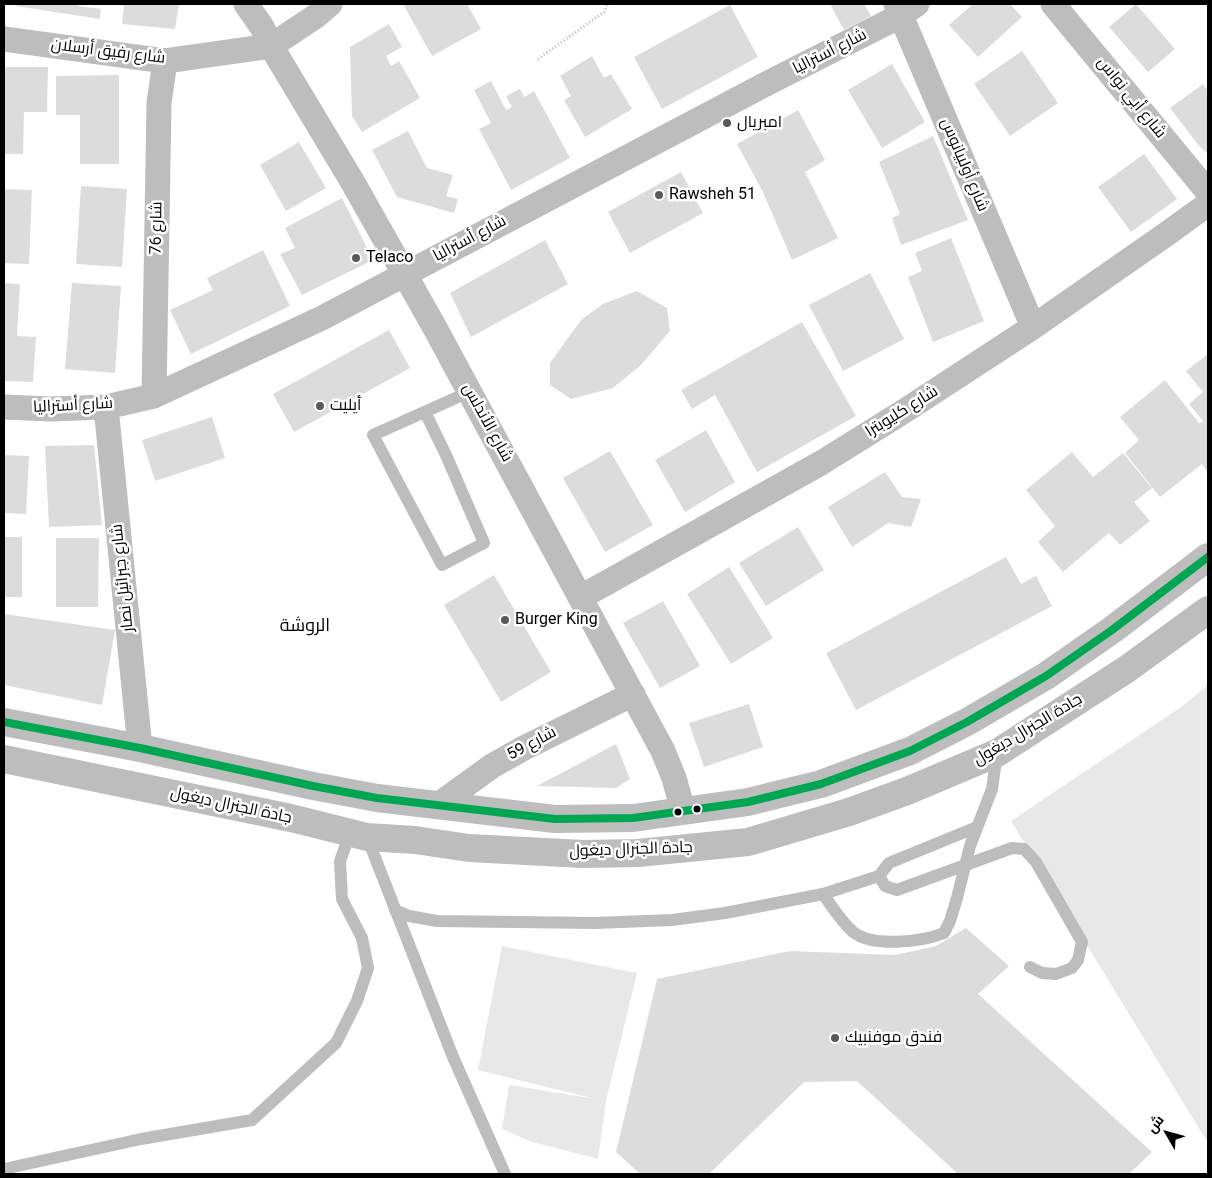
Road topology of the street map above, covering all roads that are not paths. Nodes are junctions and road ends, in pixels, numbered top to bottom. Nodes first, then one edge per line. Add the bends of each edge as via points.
1 (246, 4) edge
2 (330, 4) edge
3 (1054, 4) edge
4 (904, 8) edge
5 (306, 13) edge
6 (4, 39) edge
7 (271, 46) junction
8 (164, 61) junction
9 (1208, 192) edge
10 (1208, 204) edge
11 (404, 273) junction
12 (1033, 327) junction
13 (469, 392) junction
14 (154, 396) junction
15 (4, 407) edge
16 (106, 407) junction
17 (425, 412) junction
18 (1208, 557) edge
19 (581, 597) junction
20 (1208, 610) edge
21 (633, 694) junction
22 (4, 722) edge
23 (140, 748) junction
24 (997, 753) junction
25 (4, 759) edge
26 (438, 805) junction
27 (683, 810) junction
28 (977, 827) junction
29 (358, 835) junction
30 (880, 876) junction
31 (823, 894) junction
32 (395, 910) junction
33 (1030, 967) dead end
34 (4, 1168) edge
35 (505, 1174) edge

1 - 7 street, شارع الأندلس
2 - 5 street via 316,16
3 - 9 street, شارع أبي نواس
4 - 11 street, شارع أستراليا via 766,84
4 - 12 street, شارع أولبيانوس
5 - 7 street
6 - 8 street, شارع رفيق أرسلان
7 - 8 street, شارع رفيق أرسلان
7 - 11 street, شارع الأندلس
8 - 14 street, شارع 76 via 159,103
10 - 12 street, شارع كليوبترا
11 - 13 street, شارع الأندلس
11 - 14 street, شارع أستراليا via 322,318
12 - 19 street, شارع كليوبترا via 821,463
13 - 17 lane
13 - 19 street, شارع الأندلس
14 - 16 street, شارع أستراليا
15 - 16 street, شارع أستراليا
16 - 23 street, شارع جبرائيل نصار
17 - 17 lane via 373,436 442,565 484,543
18 - 27 highway, جادة الجنرال ديغول via 1046,676 910,751 821,784 748,802
19 - 21 street, شارع الأندلس
20 - 24 highway, جادة الجنرال ديغول via 1127,669
21 - 26 street, شارع 59 via 500,762
21 - 27 street, شارع الأندلس via 663,751
22 - 23 highway, جادة الجنرال ديغول
23 - 26 highway, جادة الجنرال ديغول via 313,786
24 - 28 lane via 992,789
24 - 29 highway, جادة الجنرال ديغول via 907,792 748,842 638,853 583,854 469,848
25 - 29 highway, جادة الجنرال ديغول via 291,818
26 - 27 highway, جادة الجنرال ديغول via 555,819 633,818
28 - 30 lane via 889,863
28 - 31 lane via 944,934 907,941 866,939 853,932
29 - 32 lane
29 - 34 lane via 340,861 342,899 362,938 368,968 358,1002 336,1042 252,1120
30 - 31 lane
30 - 33 lane via 885,886 897,890 1012,848 1024,849 1036,862 1082,942 1078,960 1072,968 1056,974 1042,973
31 - 32 lane via 672,920 594,923 437,921
32 - 35 lane via 453,1057

